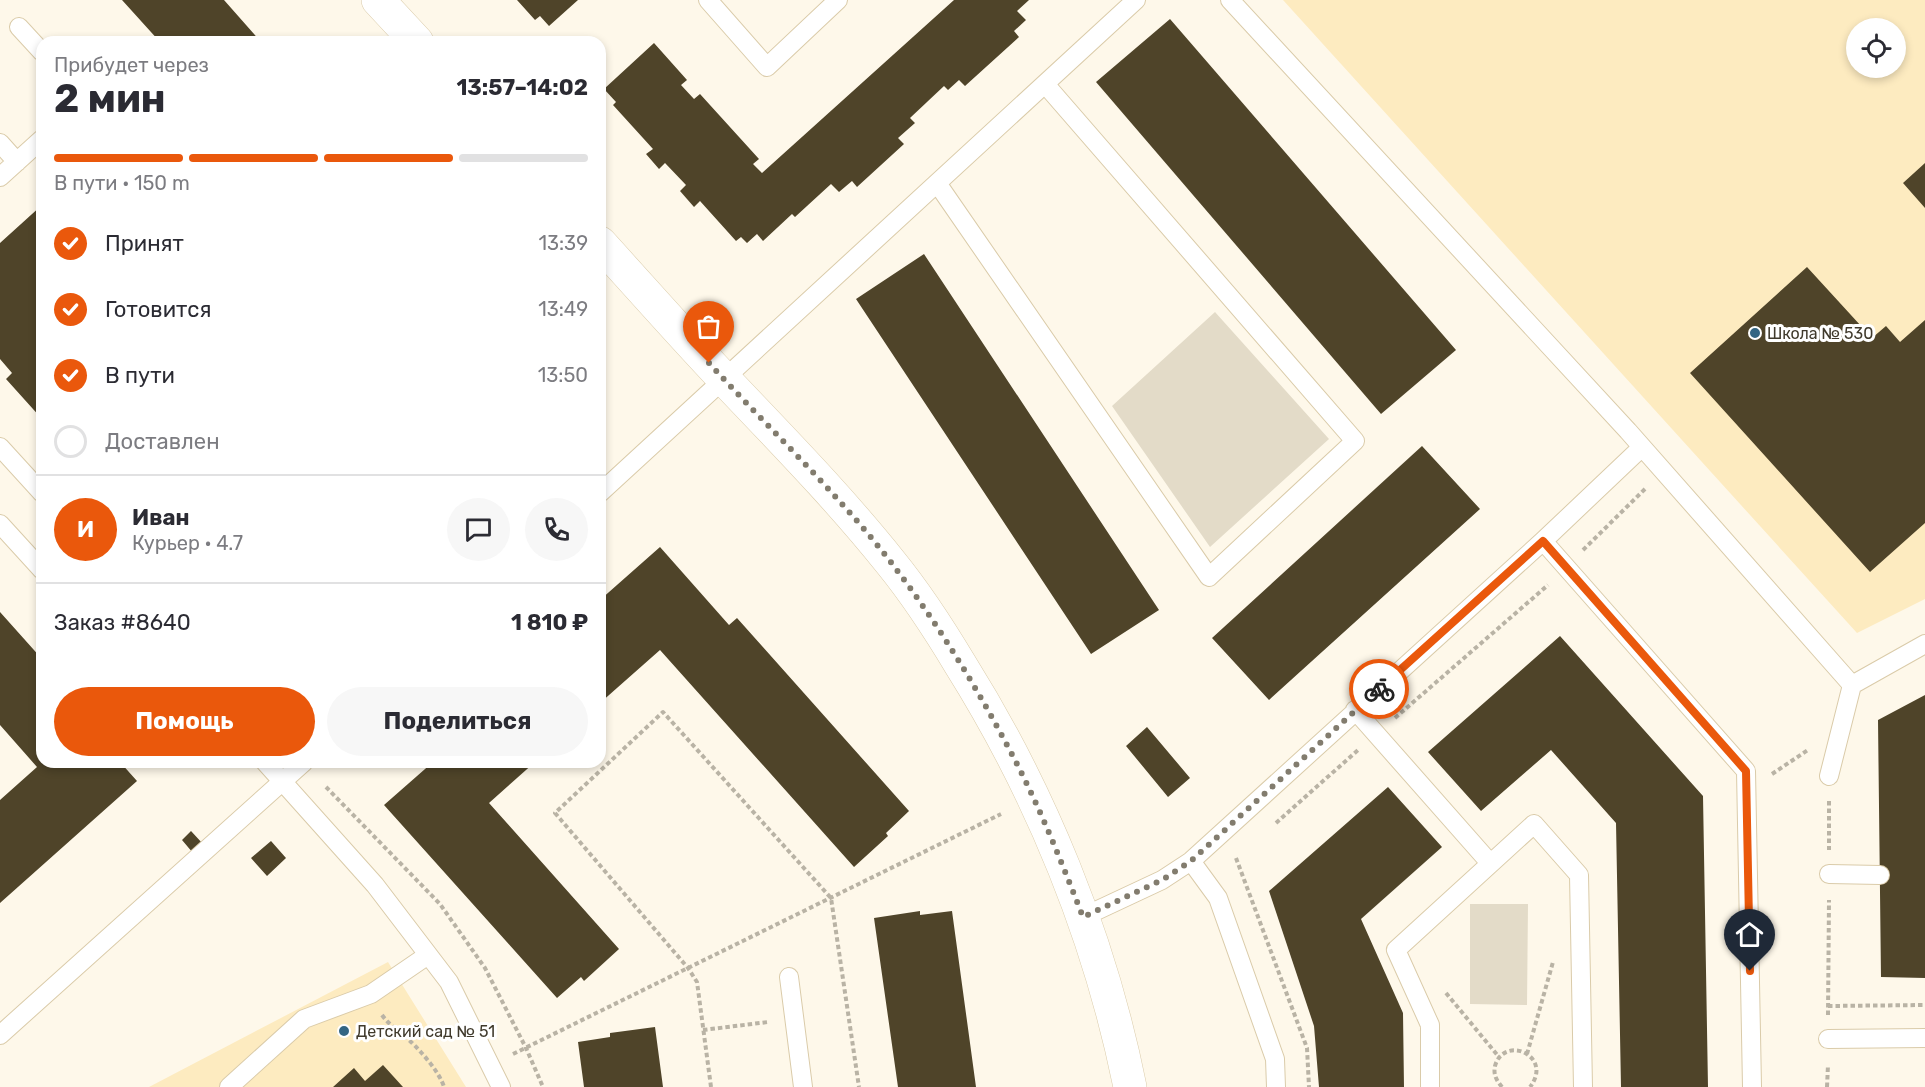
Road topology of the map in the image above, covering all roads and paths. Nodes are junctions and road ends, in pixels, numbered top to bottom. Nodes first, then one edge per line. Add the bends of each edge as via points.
1 (378, 0) edge
2 (838, 0) edge
3 (1136, 0) edge
4 (1230, 0) edge
5 (718, 4) edge
6 (20, 27) dead end
7 (411, 36) edge
8 (36, 45) edge
9 (1045, 84) junction
10 (0, 143) edge
11 (36, 145) edge
12 (17, 162) junction
13 (0, 177) edge
14 (938, 183) junction
15 (606, 250) edge
16 (725, 380) junction
17 (0, 447) edge
18 (1641, 448) junction
19 (1663, 472) junction
20 (36, 486) edge
21 (606, 488) edge
22 (0, 524) edge
23 (1543, 541) junction
24 (36, 563) edge
25 (1565, 567) junction
26 (1547, 585) junction
27 (1555, 594) dead end
28 (1925, 644) edge
29 (1852, 685) junction
30 (1355, 710) junction
31 (1841, 729) junction
32 (1376, 734) junction
33 (606, 765) edge
34 (270, 768) edge
35 (297, 768) edge
36 (308, 768) edge
37 (603, 768) edge
38 (1829, 776) joint
39 (282, 782) junction
40 (1747, 787) junction
41 (1001, 814) dead end
42 (1271, 827) dead end
43 (1244, 851) dead end
44 (1236, 858) junction
45 (1191, 861) junction
46 (1490, 863) junction
47 (1829, 874) junction
48 (1880, 875) dead end
49 (1207, 882) junction
50 (831, 898) junction
51 (1083, 917) junction
52 (428, 955) junction
53 (688, 968) junction
54 (789, 977) dead end
55 (1440, 987) dead end
56 (371, 994) junction
57 (1925, 1005) edge
58 (1828, 1006) junction
59 (794, 1019) junction
60 (704, 1030) junction
61 (0, 1035) edge
62 (1925, 1038) edge
63 (1828, 1039) junction
64 (526, 1048) junction
65 (1499, 1057) junction
66 (490, 1065) junction
67 (229, 1087) edge
68 (444, 1087) edge
69 (501, 1087) edge
70 (543, 1087) edge
71 (711, 1087) edge
72 (803, 1087) edge
73 (859, 1087) edge
74 (1130, 1087) edge
75 (1276, 1087) edge
76 (1309, 1087) edge
77 (1430, 1087) edge
78 (1502, 1087) edge
79 (1530, 1087) edge
80 (1583, 1087) edge
81 (1752, 1087) edge
82 (1827, 1087) edge

1 - 7 street
2 - 5 lane via 767,67
3 - 9 lane
4 - 18 lane
6 - 8 lane
9 - 14 lane
9 - 14 lane via 1355,441 1209,577
10 - 12 lane
11 - 12 lane
12 - 13 lane
14 - 16 lane
15 - 16 street
16 - 21 lane
16 - 51 street via 892,564 937,626 1019,767
17 - 20 lane
18 - 19 lane
18 - 23 lane
19 - 25 path
19 - 29 lane
22 - 24 lane
23 - 25 lane
23 - 30 lane
25 - 26 path
25 - 40 lane via 1746,771
26 - 27 path
26 - 32 path
28 - 29 lane
29 - 31 lane
30 - 32 lane
30 - 45 lane
31 - 38 lane
31 - 40 path via 1779,771
32 - 42 path
32 - 46 lane
33 - 50 path via 663,712
34 - 39 lane
35 - 39 lane
36 - 64 path via 440,904 484,968
37 - 53 path via 555,813
38 - 47 path
39 - 52 lane via 375,885
39 - 61 lane
40 - 81 lane
41 - 50 path
43 - 44 path
44 - 49 path
44 - 76 path via 1307,1048
45 - 49 lane
45 - 51 lane via 1162,880
46 - 77 lane via 1396,950 1430,1025
46 - 80 lane via 1534,824 1579,875
47 - 48 lane
47 - 58 path
49 - 75 lane via 1218,898 1275,1059
50 - 53 path
50 - 73 path
51 - 74 street
52 - 56 lane
52 - 66 lane via 449,982
53 - 60 path via 697,982
53 - 64 path
54 - 59 lane
55 - 65 path
56 - 67 lane via 304,1019
56 - 68 path via 372,1002 386,1020 411,1041 442,1078
57 - 58 path
58 - 63 path
59 - 60 path
59 - 72 lane
60 - 71 path
62 - 63 lane
63 - 82 path
64 - 66 path
64 - 70 path
65 - 78 path via 1494,1069 1496,1081
65 - 79 path via 1521,1050 1532,1056 1537,1067 1536,1079
66 - 69 lane

